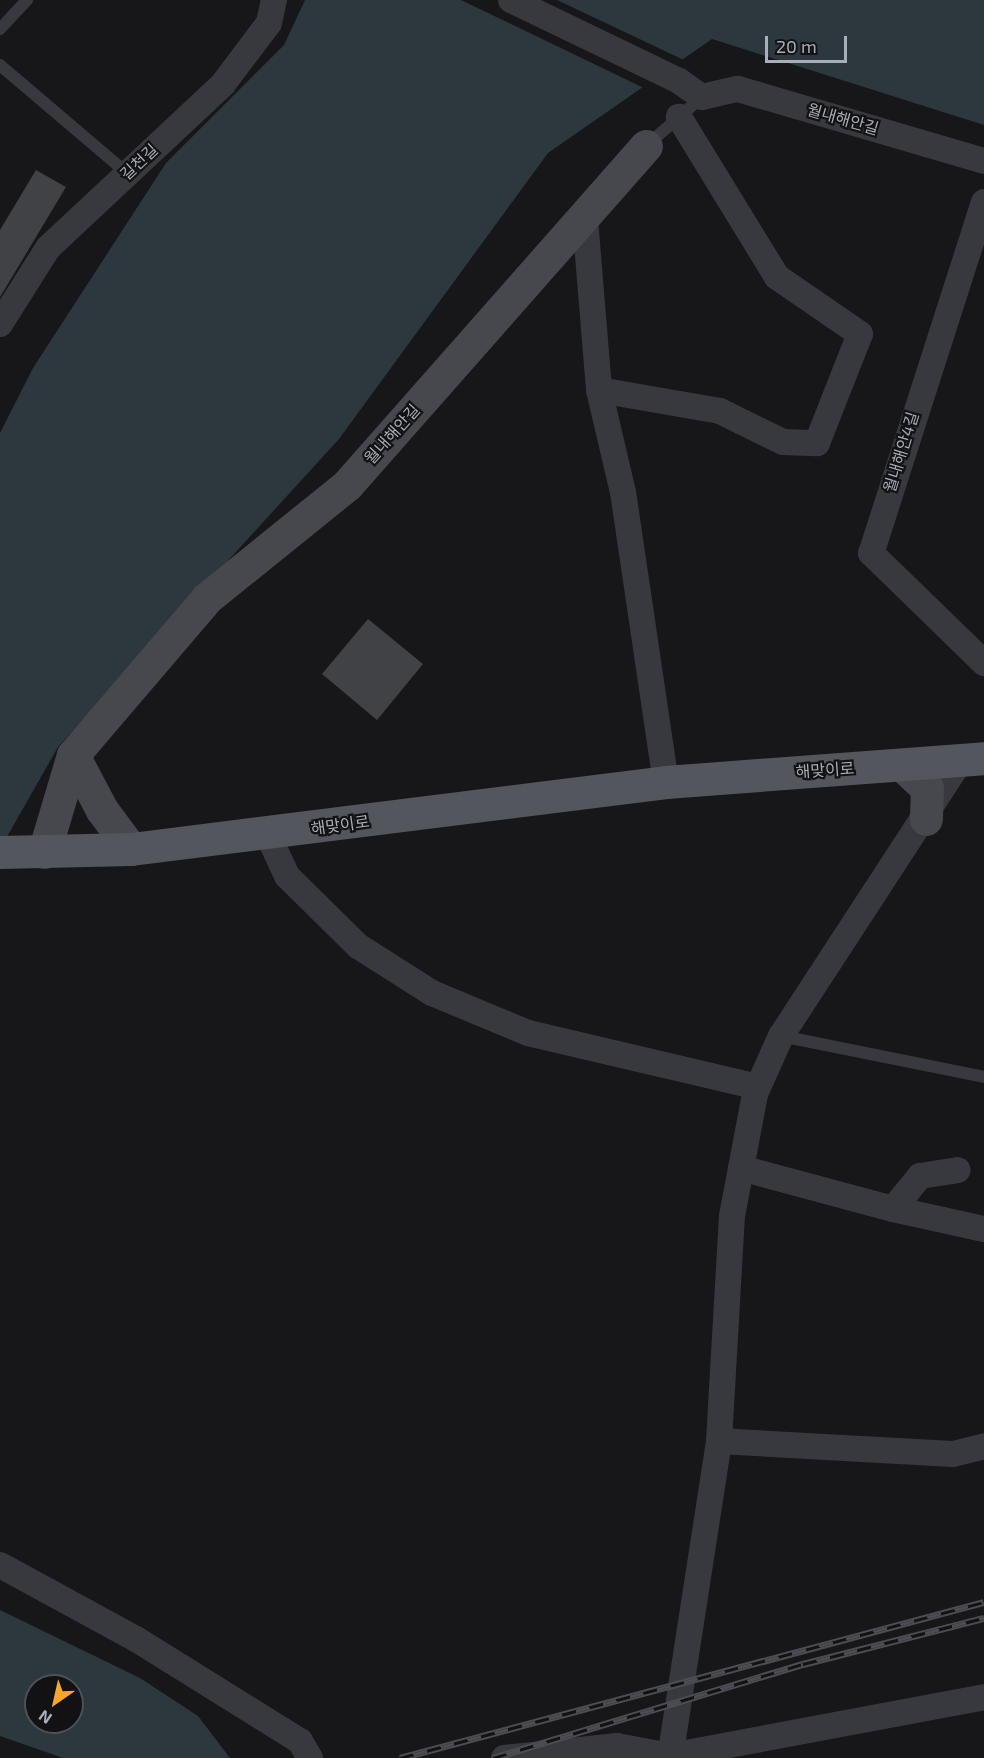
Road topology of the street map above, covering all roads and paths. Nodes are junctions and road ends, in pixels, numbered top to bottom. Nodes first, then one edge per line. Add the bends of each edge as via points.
1 (27, 0) edge
2 (274, 0) edge
3 (511, 0) edge
4 (0, 29) edge
5 (0, 65) edge
6 (702, 97) junction
7 (679, 117) junction
8 (646, 146) joint
9 (984, 161) edge
10 (127, 173) junction
11 (984, 202) edge
12 (585, 219) junction
13 (0, 324) edge
14 (599, 390) junction
15 (984, 663) edge
16 (73, 755) junction
17 (972, 760) edge
18 (902, 765) junction
19 (666, 782) junction
20 (926, 819) junction
21 (268, 835) junction
22 (131, 849) junction
23 (19, 852) edge
24 (781, 1036) junction
25 (984, 1077) edge
26 (758, 1087) junction
27 (741, 1168) junction
28 (958, 1170) dead end
29 (893, 1209) junction
30 (984, 1229) edge
31 (719, 1441) junction
32 (984, 1446) edge
33 (0, 1565) edge
34 (984, 1697) edge
35 (670, 1757) edge
36 (310, 1758) edge
37 (504, 1758) edge

1 - 4 lane
2 - 10 street, 길천길 via 270,23 223,84
3 - 6 street via 679,81
5 - 10 lane
6 - 7 lane
6 - 9 street, 월내해안길 via 738,88
7 - 8 lane
7 - 14 street via 777,277 860,334 817,443 783,442 720,411
8 - 12 street, 월내해안길
10 - 13 street, 길천길 via 48,248
11 - 15 street, 월내해안4길 via 871,553
12 - 14 street
12 - 16 street, 월내해안길 via 347,485 207,598
14 - 19 street via 623,492
16 - 22 street via 102,810
16 - 23 street
17 - 18 main road, 해맞이로
17 - 20 street
18 - 19 main road, 해맞이로
18 - 20 street via 927,788
19 - 21 main road, 해맞이로
20 - 24 street
21 - 22 main road, 해맞이로
21 - 26 street via 287,876 350,938 432,993 528,1033
22 - 23 main road, 해맞이로
24 - 25 lane
24 - 26 street
26 - 27 street
27 - 29 street
27 - 31 street via 732,1216
28 - 29 street via 920,1176
29 - 30 street
31 - 32 street via 953,1454
31 - 35 street
33 - 36 street via 136,1639 281,1729 300,1741
34 - 35 street
35 - 37 street via 617,1746

